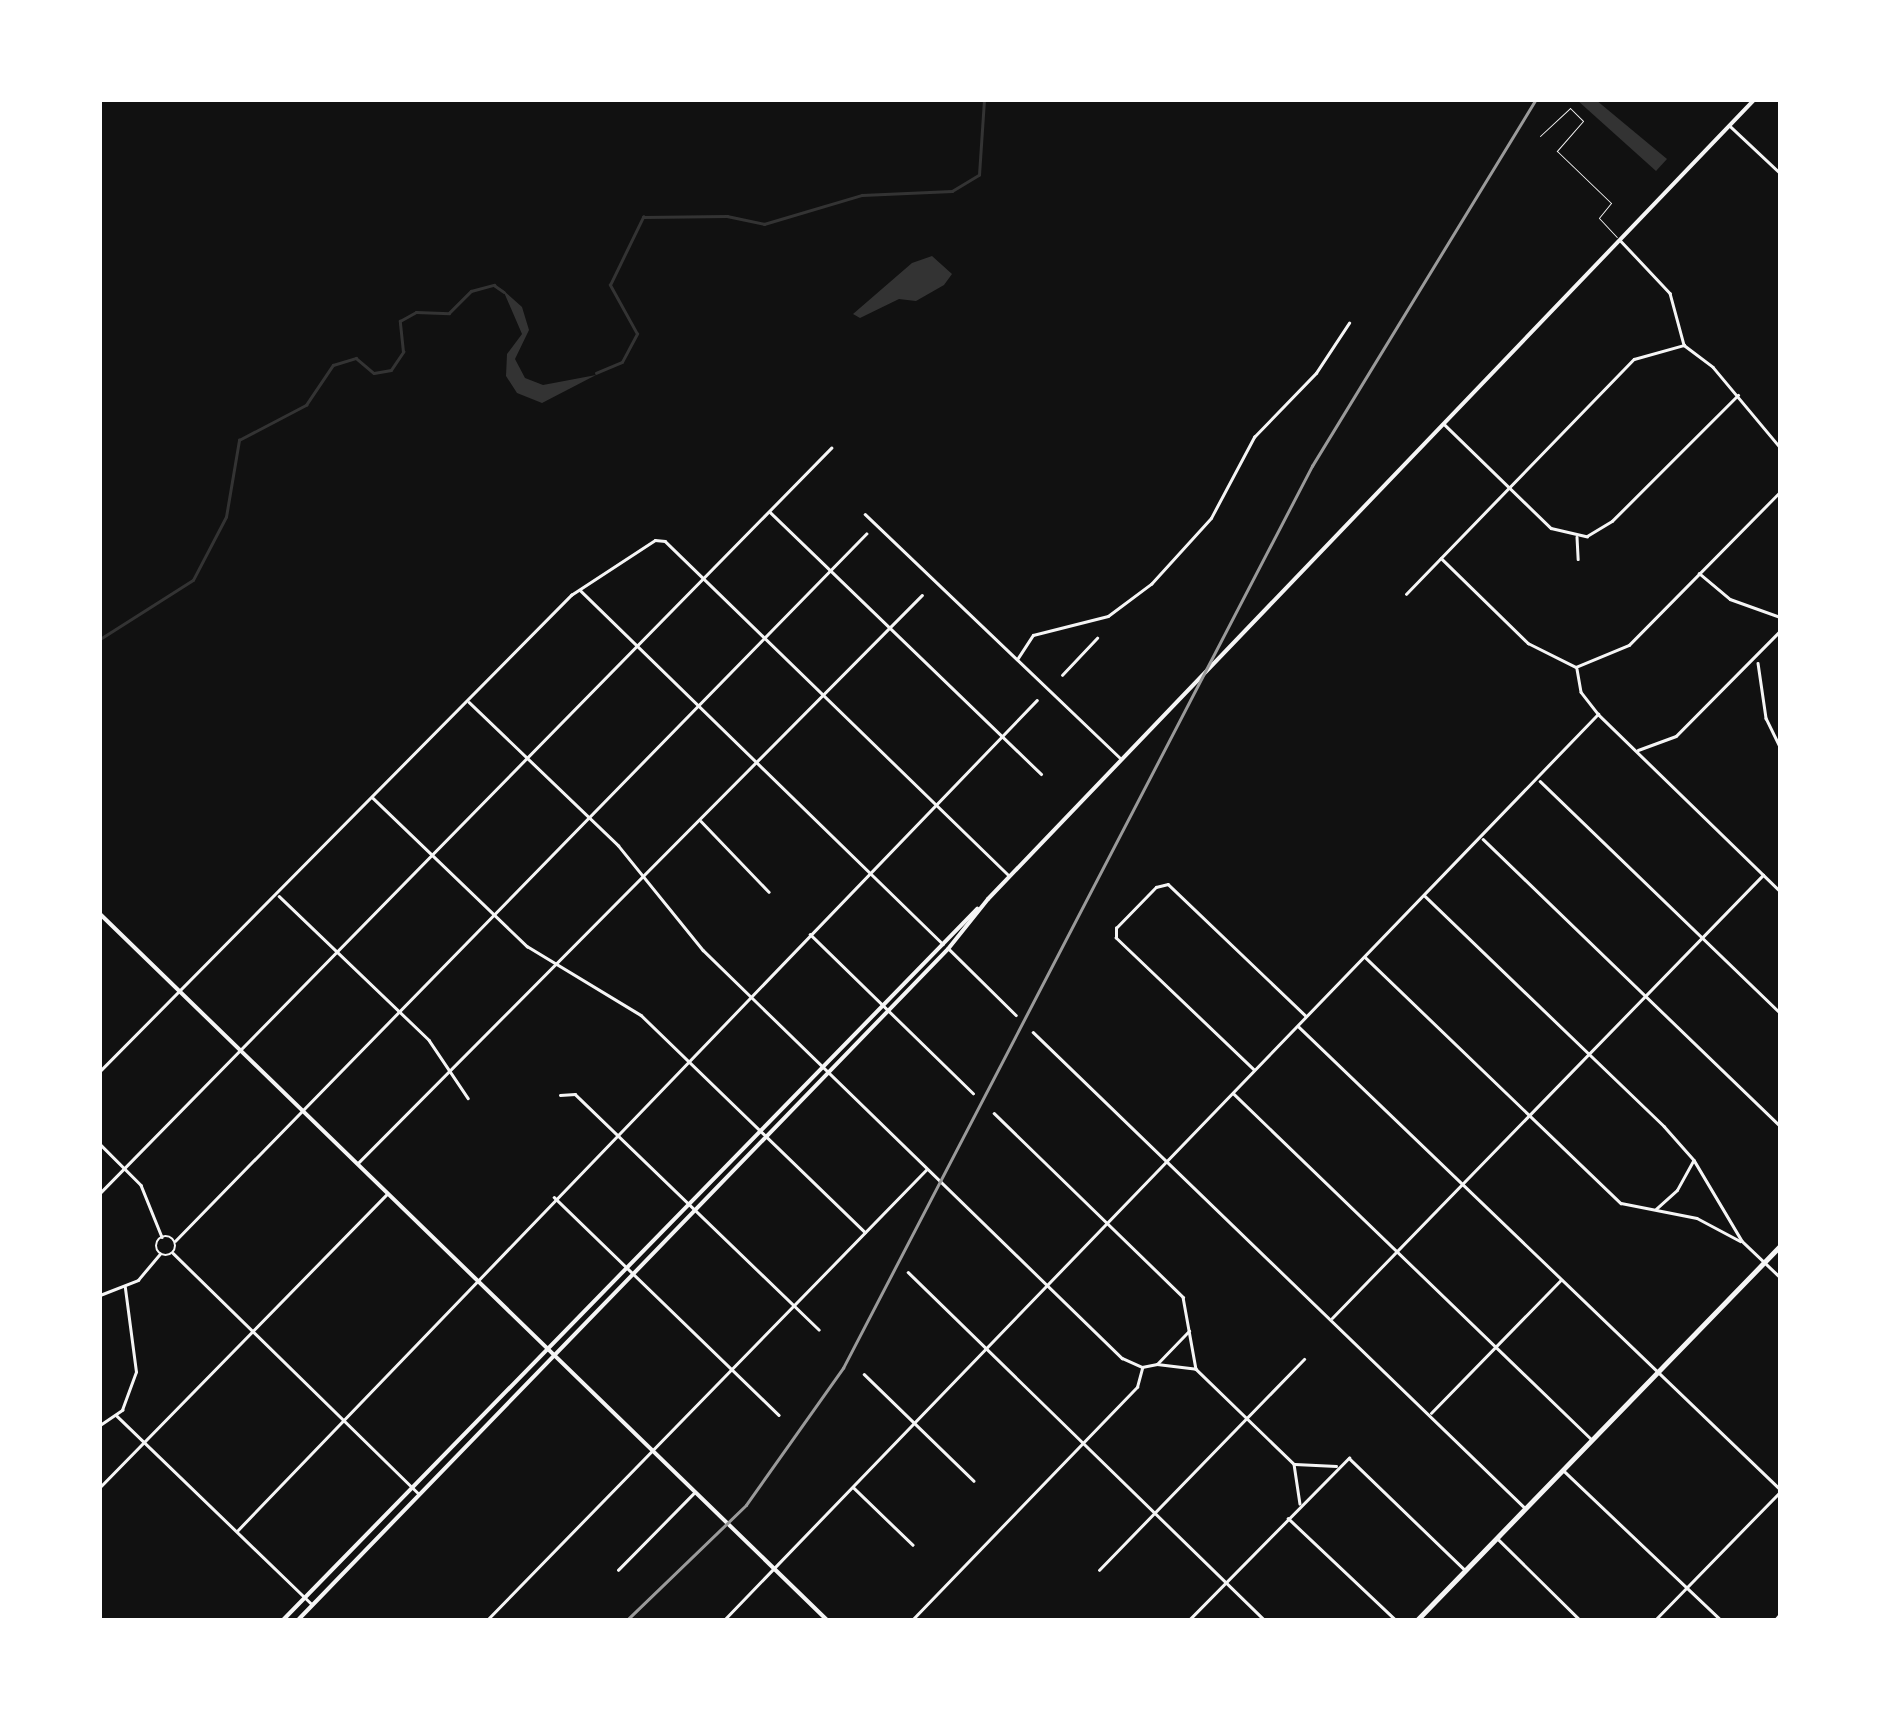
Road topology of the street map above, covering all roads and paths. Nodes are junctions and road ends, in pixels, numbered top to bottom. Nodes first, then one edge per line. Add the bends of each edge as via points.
1 (1754, 100) edge
2 (1729, 125) junction
3 (1540, 136) dead end
4 (1780, 174) edge
5 (1619, 239) junction
6 (1349, 323) dead end
7 (1684, 345) junction
8 (1738, 395) junction
9 (1444, 423) junction
10 (1780, 447) edge
11 (831, 448) dead end
12 (1509, 487) junction
13 (1780, 492) edge
14 (770, 512) junction
15 (864, 514) dead end
16 (866, 534) dead end
17 (1577, 537) junction
18 (1441, 558) junction
19 (1578, 559) dead end
20 (831, 571) junction
21 (1699, 572) junction
22 (704, 580) junction
23 (578, 589) junction
24 (1406, 594) dead end
25 (922, 595) dead end
26 (1780, 617) edge
27 (890, 628) junction
28 (1780, 631) edge
29 (765, 638) junction
30 (1097, 638) dead end
31 (638, 647) junction
32 (1018, 658) junction
33 (1758, 660) junction
34 (1576, 668) junction
35 (1062, 674) dead end
36 (824, 696) junction
37 (468, 700) junction
38 (1037, 700) dead end
39 (699, 706) junction
40 (1598, 714) junction
41 (1002, 737) junction
42 (1780, 747) edge
43 (1637, 751) junction
44 (530, 760) junction
45 (1123, 760) junction
46 (758, 763) junction
47 (1040, 774) dead end
48 (1538, 779) junction
49 (373, 798) junction
50 (936, 805) junction
51 (590, 818) junction
52 (702, 821) junction
53 (1481, 837) junction
54 (434, 857) junction
55 (640, 872) junction
56 (870, 872) junction
57 (1764, 875) junction
58 (1010, 876) junction
59 (1780, 891) edge
60 (768, 892) dead end
61 (279, 895) junction
62 (1424, 895) junction
63 (988, 899) junction
64 (101, 916) edge
65 (496, 916) junction
66 (810, 934) junction
67 (1702, 937) junction
68 (941, 941) junction
69 (948, 949) junction
70 (340, 954) junction
71 (1364, 956) junction
72 (554, 961) junction
73 (182, 994) junction
74 (1646, 995) junction
75 (750, 996) junction
76 (880, 1003) junction
77 (888, 1010) junction
78 (1780, 1012) edge
79 (401, 1013) junction
80 (1016, 1014) dead end
81 (1306, 1016) junction
82 (1298, 1025) junction
83 (1033, 1032) dead end
84 (244, 1053) junction
85 (1589, 1054) junction
86 (688, 1059) junction
87 (821, 1064) junction
88 (449, 1069) junction
89 (1254, 1070) junction
90 (828, 1071) junction
91 (100, 1072) edge
92 (973, 1092) dead end
93 (1232, 1092) junction
94 (560, 1095) dead end
95 (468, 1098) dead end
96 (304, 1112) junction
97 (994, 1112) dead end
98 (1529, 1115) junction
99 (1780, 1126) edge
100 (759, 1128) junction
101 (616, 1134) junction
102 (766, 1135) junction
103 (100, 1144) edge
104 (1694, 1160) junction
105 (1166, 1161) junction
106 (357, 1164) junction
107 (125, 1166) junction
108 (928, 1168) junction
109 (1463, 1184) junction
110 (100, 1193) edge
111 (388, 1194) junction
112 (554, 1196) junction
113 (688, 1202) junction
114 (695, 1210) junction
115 (1654, 1211) junction
116 (1106, 1222) junction
117 (865, 1232) junction
118 (162, 1237) junction
119 (175, 1241) junction
120 (1742, 1241) junction
121 (1780, 1246) edge
122 (1396, 1252) junction
123 (174, 1253) junction
124 (160, 1254) junction
125 (1764, 1262) junction
126 (626, 1265) junction
127 (633, 1272) junction
128 (908, 1272) dead end
129 (1780, 1277) edge
130 (478, 1280) junction
131 (1562, 1280) junction
132 (1048, 1284) junction
133 (124, 1288) junction
134 (100, 1295) edge
135 (794, 1306) junction
136 (1331, 1319) junction
137 (818, 1330) dead end
138 (1190, 1330) junction
139 (252, 1332) junction
140 (1496, 1346) junction
141 (548, 1348) junction
142 (986, 1348) junction
143 (556, 1356) junction
144 (1304, 1358) dead end
145 (1157, 1364) junction
146 (1142, 1367) junction
147 (732, 1369) junction
148 (1196, 1369) junction
149 (1658, 1372) junction
150 (864, 1374) dead end
151 (1430, 1414) junction
152 (779, 1415) dead end
153 (116, 1416) junction
154 (1246, 1418) junction
155 (344, 1422) junction
156 (914, 1423) junction
157 (100, 1425) edge
158 (144, 1440) junction
159 (1592, 1440) junction
160 (1082, 1443) junction
161 (653, 1450) junction
162 (1294, 1464) junction
163 (1337, 1466) junction
164 (1563, 1470) junction
165 (974, 1480) dead end
166 (853, 1486) junction
167 (100, 1487) edge
168 (412, 1488) junction
169 (1780, 1491) edge
170 (695, 1492) junction
171 (420, 1495) junction
172 (1300, 1505) junction
173 (1525, 1508) junction
174 (1154, 1513) junction
175 (1288, 1517) junction
176 (236, 1531) junction
177 (1496, 1538) junction
178 (913, 1545) dead end
179 (774, 1568) junction
180 (618, 1570) dead end
181 (1098, 1570) dead end
182 (1466, 1570) junction
183 (1225, 1582) junction
184 (1687, 1588) junction
185 (305, 1598) junction
186 (313, 1605) junction
187 (290, 1612) junction
188 (1780, 1614) edge
189 (283, 1620) edge
190 (298, 1620) edge
191 (488, 1620) edge
192 (724, 1620) edge
193 (827, 1620) edge
194 (912, 1620) edge
195 (1188, 1620) edge
196 (1264, 1620) edge
197 (1396, 1620) edge
198 (1417, 1620) edge
199 (1580, 1620) edge
200 (1655, 1620) edge
201 (1721, 1620) edge
202 (1774, 1620) edge

1 - 2 main road
2 - 4 street
2 - 5 main road
3 - 5 lane via 1570,108 1583,121 1557,151 1611,203 1599,218
5 - 7 street via 1670,293
5 - 9 main road
6 - 32 street via 1316,373 1254,437 1212,518 1162,573 1108,616 1033,635
7 - 8 street
7 - 12 street via 1634,359
8 - 10 street
8 - 17 street via 1612,520
9 - 12 street
9 - 45 main road
11 - 14 street
12 - 17 street via 1552,528
12 - 18 street
13 - 21 street
14 - 20 street
14 - 22 street
15 - 32 street via 957,609
16 - 20 street
17 - 19 street
18 - 24 street
18 - 34 street via 1528,643
20 - 27 street
20 - 29 street
21 - 26 street via 1730,599
21 - 34 street via 1621,652
22 - 23 street via 665,541 655,540
22 - 29 street
22 - 31 street
23 - 31 street
23 - 37 street
25 - 27 street
27 - 36 street
27 - 41 street
28 - 33 street
29 - 36 street
29 - 39 street
30 - 35 street
31 - 39 street
31 - 44 street
32 - 45 street
33 - 42 street via 1766,718
33 - 43 street via 1676,736
34 - 40 street via 1581,692
36 - 46 street
36 - 50 street
37 - 44 street
37 - 49 street
38 - 41 street
39 - 46 street
39 - 51 street
40 - 43 street
40 - 48 street
41 - 47 street
41 - 50 street
43 - 57 street
44 - 51 street
44 - 54 street
45 - 58 main road
46 - 52 street
46 - 56 street
48 - 53 street
48 - 67 street
49 - 54 street
49 - 61 street
50 - 56 street
50 - 58 street
51 - 55 street
51 - 65 street
52 - 55 street
52 - 60 street
53 - 62 street
53 - 74 street
54 - 65 street
54 - 70 street
55 - 72 street
55 - 75 street
56 - 66 street
56 - 68 street
57 - 59 street
57 - 67 street
58 - 63 main road
61 - 70 street
61 - 73 street
62 - 71 street
62 - 85 street
63 - 68 main road
63 - 69 main road
64 - 73 main road
65 - 72 street
65 - 79 street
66 - 75 street
66 - 76 street
67 - 74 street
67 - 78 street
68 - 69 street
68 - 76 main road
69 - 77 main road
69 - 80 street
70 - 79 street
70 - 84 street
71 - 81 street
71 - 98 street
72 - 86 street via 633,1008
72 - 88 street
73 - 84 main road
73 - 91 street
74 - 85 street
74 - 99 street
75 - 86 street
75 - 87 street
76 - 77 street
76 - 87 main road
77 - 90 main road
77 - 92 street
79 - 88 street
79 - 96 street
81 - 82 street
81 - 89 street via 1162,883 1114,934
82 - 89 street
82 - 109 street
83 - 105 street
84 - 96 main road
84 - 107 street
85 - 98 street
85 - 104 street
86 - 100 street
86 - 101 street
87 - 90 street
87 - 100 main road
88 - 95 street
88 - 106 street
89 - 93 street
90 - 102 main road
90 - 108 street
93 - 105 street
93 - 122 street
94 - 101 street via 574,1094
96 - 106 main road
96 - 119 street
97 - 116 street
98 - 109 street
98 - 115 street via 1621,1204
100 - 102 street
100 - 113 main road
101 - 112 street
101 - 113 street
102 - 114 main road
102 - 117 street
103 - 107 street
104 - 115 street via 1677,1190
104 - 120 street
105 - 116 street
105 - 136 street
106 - 111 main road
107 - 110 street
107 - 118 street via 141,1185
108 - 117 street
108 - 132 street
109 - 122 street
109 - 131 street
111 - 130 main road
111 - 139 street
112 - 126 street
112 - 130 street
113 - 114 street
113 - 126 main road
114 - 127 main road
114 - 135 street
115 - 120 street via 1697,1218
116 - 132 street
116 - 138 street via 1183,1297
117 - 135 street
118 - 119 street
118 - 124 street via 156,1245
119 - 123 street
120 - 125 street
121 - 125 main road
122 - 136 street
122 - 140 street
123 - 124 street
123 - 139 street
124 - 133 street
125 - 129 street
125 - 149 main road
126 - 127 street
126 - 141 main road
127 - 143 main road
127 - 147 street
128 - 142 street
130 - 141 main road
130 - 155 street
131 - 140 street
131 - 149 street
132 - 142 street
132 - 146 street via 1122,1358
133 - 134 street
133 - 153 street via 136,1372
135 - 137 street
135 - 147 street
136 - 151 street
138 - 145 street
138 - 148 street
139 - 155 street
139 - 158 street
140 - 151 street
140 - 159 street
141 - 143 main road
141 - 168 main road
142 - 156 street
142 - 160 street
143 - 161 main road
143 - 171 main road
144 - 154 street
145 - 146 street
145 - 148 street
146 - 160 street via 1136,1386
147 - 152 street
147 - 161 street
148 - 154 street
149 - 159 main road
149 - 169 street
150 - 156 street
151 - 173 street
153 - 157 street
153 - 158 street
154 - 162 street
154 - 174 street
155 - 168 street
155 - 176 street
156 - 165 street
156 - 166 street
158 - 167 street
158 - 176 street
159 - 164 main road
160 - 174 street
160 - 194 street
161 - 170 main road
161 - 191 street
162 - 163 street
162 - 172 street
163 - 172 street
163 - 182 street via 1349,1458
164 - 173 main road
164 - 184 street
166 - 178 street
166 - 179 street
168 - 171 street
168 - 185 main road
169 - 184 street
170 - 179 main road
170 - 180 street
171 - 186 main road
172 - 175 street
173 - 177 main road
174 - 181 street
174 - 183 street
175 - 183 street
175 - 197 street
176 - 185 street
177 - 182 main road
177 - 199 street
179 - 192 street
179 - 193 main road
182 - 198 main road
183 - 195 street
183 - 196 street
184 - 200 street
184 - 201 street
185 - 186 street
185 - 187 main road
186 - 190 main road
187 - 189 main road
187 - 190 street
188 - 202 street

